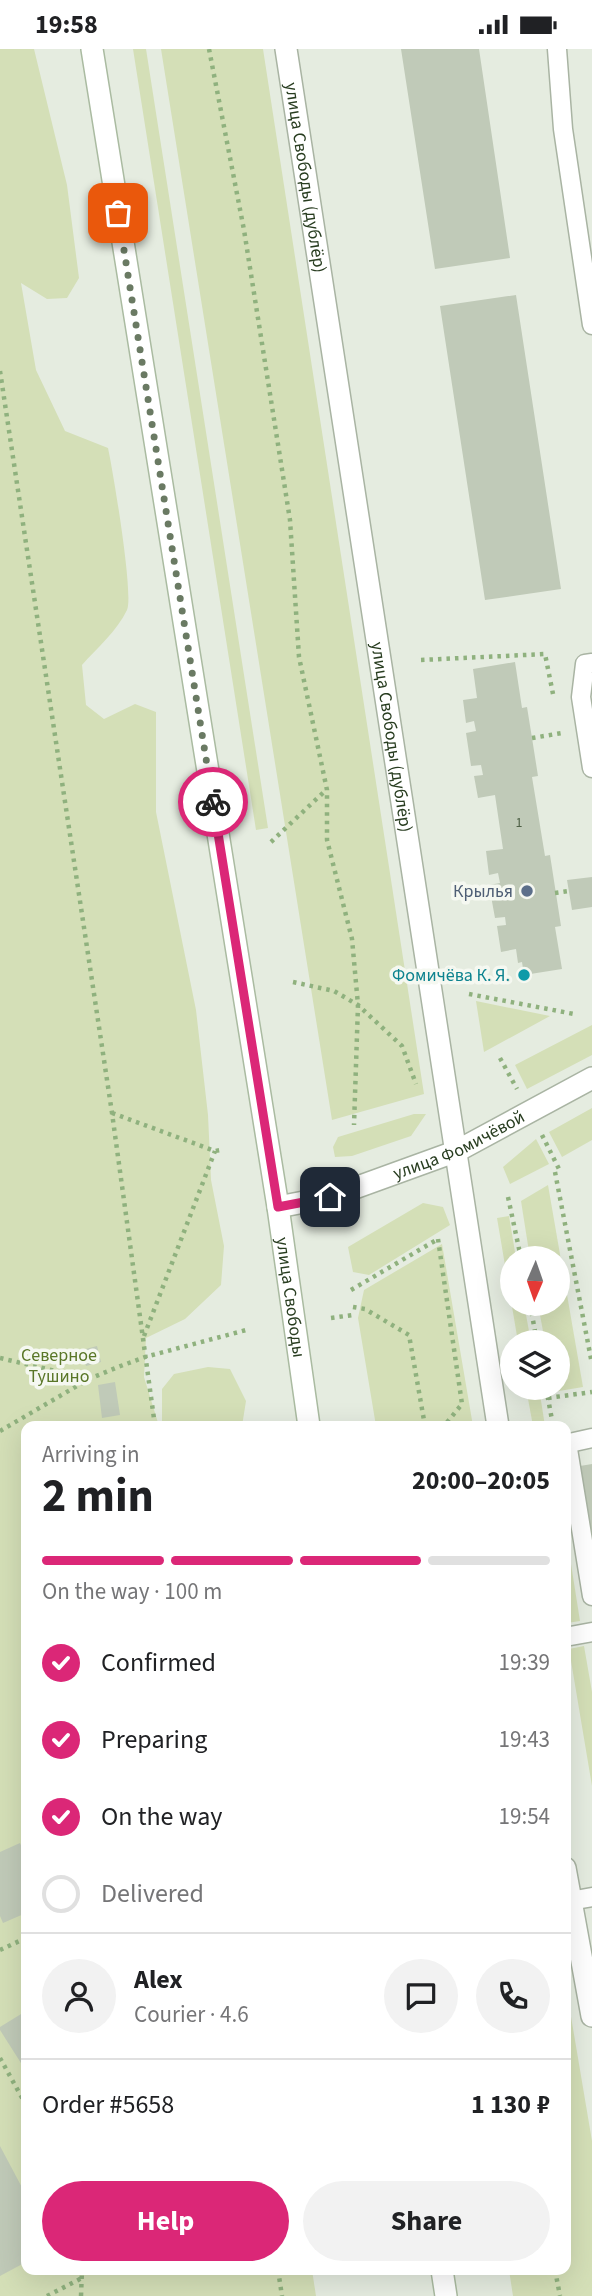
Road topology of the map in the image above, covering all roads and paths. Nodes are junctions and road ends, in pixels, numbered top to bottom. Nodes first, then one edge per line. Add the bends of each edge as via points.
1 (92, 49) edge
2 (209, 49) edge
3 (286, 49) edge
4 (556, 49) edge
5 (592, 325) edge
6 (0, 371) edge
7 (545, 654) dead end
8 (421, 660) dead end
9 (592, 663) edge
10 (592, 768) edge
11 (327, 790) junction
12 (271, 842) dead end
13 (569, 891) dead end
14 (555, 893) dead end
15 (293, 982) dead end
16 (469, 994) dead end
17 (358, 1005) junction
18 (574, 1014) dead end
19 (500, 1058) dead end
20 (592, 1078) edge
21 (418, 1090) dead end
22 (519, 1093) dead end
23 (112, 1113) junction
24 (354, 1125) dead end
25 (542, 1135) dead end
26 (457, 1151) junction
27 (508, 1197) dead end
28 (278, 1207) junction
29 (444, 1235) dead end
30 (438, 1239) junction
31 (518, 1246) edge
32 (351, 1290) dead end
33 (353, 1307) dead end
34 (354, 1315) dead end
35 (331, 1318) dead end
36 (250, 1329) dead end
37 (143, 1339) junction
38 (145, 1357) junction
39 (0, 1358) edge
40 (592, 1364) edge
41 (89, 1380) junction
42 (592, 1392) edge
43 (570, 1395) edge
44 (548, 1400) edge
45 (154, 1421) edge
46 (308, 1421) edge
47 (424, 1421) edge
48 (448, 1421) edge
49 (497, 1421) edge
50 (552, 1421) edge
51 (0, 1431) edge
52 (592, 1438) edge
53 (571, 1442) edge
54 (571, 1472) edge
55 (592, 1596) edge
56 (592, 1632) edge
57 (571, 1636) edge
58 (592, 1897) edge
59 (571, 1901) edge
60 (571, 1906) edge
61 (21, 1940) edge
62 (0, 1950) edge
63 (592, 2016) edge
64 (0, 2058) edge
65 (21, 2096) edge
66 (279, 2275) edge
67 (443, 2275) edge
68 (556, 2275) edge
69 (82, 2278) joint
70 (47, 2296) edge
71 (81, 2296) edge
72 (282, 2296) edge
73 (446, 2296) edge
74 (560, 2296) edge

1 - 28 street, улица Свободы
2 - 11 path via 244,230 290,520 299,657
3 - 26 street, улица Свободы (дублёр)
4 - 5 lane
6 - 23 path
7 - 8 path
9 - 10 lane via 585,664 581,697
11 - 12 path
11 - 17 path via 327,840 352,939
13 - 14 path
15 - 17 path via 334,991
16 - 18 path
17 - 21 path via 402,1047
17 - 24 path
19 - 22 path
20 - 26 street, улица Фомичёвой
23 - 37 path
23 - 37 path via 218,1150
25 - 40 path via 557,1170
26 - 28 street, улица Фомичёвой via 330,1197
26 - 49 street, улица Свободы (дублёр)
27 - 31 path
28 - 46 street, улица Свободы
29 - 30 path
30 - 32 path
30 - 48 path via 462,1404
33 - 47 path via 365,1309 409,1335
34 - 35 path
36 - 38 path
37 - 38 path
38 - 41 path
38 - 45 path
39 - 41 path
41 - 51 path
42 - 43 path
44 - 50 path
52 - 53 lane
54 - 55 lane
56 - 57 lane
58 - 59 lane
60 - 63 street
61 - 62 path
64 - 65 path
66 - 72 path
67 - 73 street
68 - 74 path
69 - 70 path
69 - 71 path

